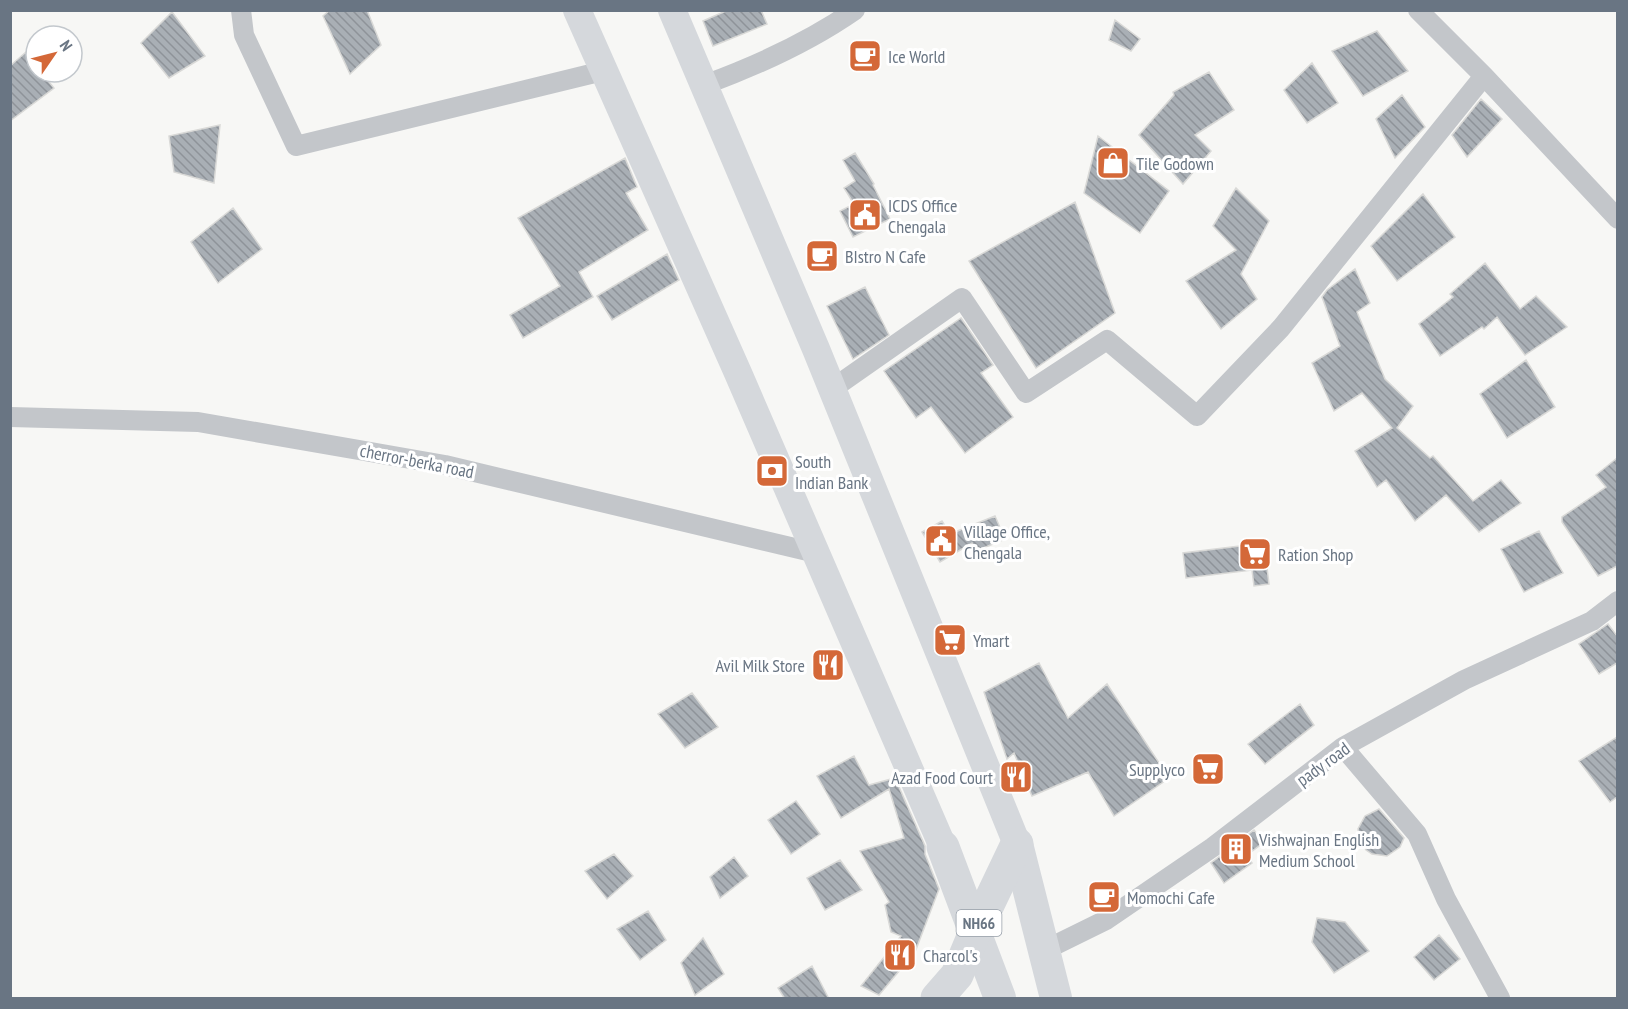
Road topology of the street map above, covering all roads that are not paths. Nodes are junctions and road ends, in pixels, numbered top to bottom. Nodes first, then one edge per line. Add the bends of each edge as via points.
1 (241, 10) edge
2 (577, 10) edge
3 (672, 10) edge
4 (855, 10) edge
5 (1418, 10) edge
6 (603, 71) junction
7 (1484, 76) junction
8 (704, 86) junction
9 (1617, 219) edge
10 (832, 389) junction
11 (10, 417) edge
12 (816, 553) junction
13 (1617, 601) edge
14 (1343, 747) junction
15 (1017, 844) junction
16 (943, 847) joint
17 (975, 932) junction
18 (1043, 951) junction
19 (937, 999) edge
20 (1000, 999) edge
21 (1056, 999) edge
22 (1500, 999) edge

1 - 6 street via 244,35 296,146
2 - 6 street
3 - 8 street
4 - 8 street via 829,29
5 - 7 street
6 - 12 street
7 - 9 street
7 - 10 street via 1281,328 1197,416 1107,340 1026,393 962,298
8 - 10 street
10 - 15 street
11 - 12 street, cherror-berka road via 198,422 445,465
12 - 16 street
13 - 14 street, pady road via 1592,621 1464,680
14 - 18 street, pady road via 1213,847 1106,920
14 - 22 street via 1417,834 1446,899
15 - 17 highway, NH66
15 - 18 main road
16 - 17 highway
17 - 19 highway, NH66 via 957,975
17 - 20 main road
18 - 21 main road

